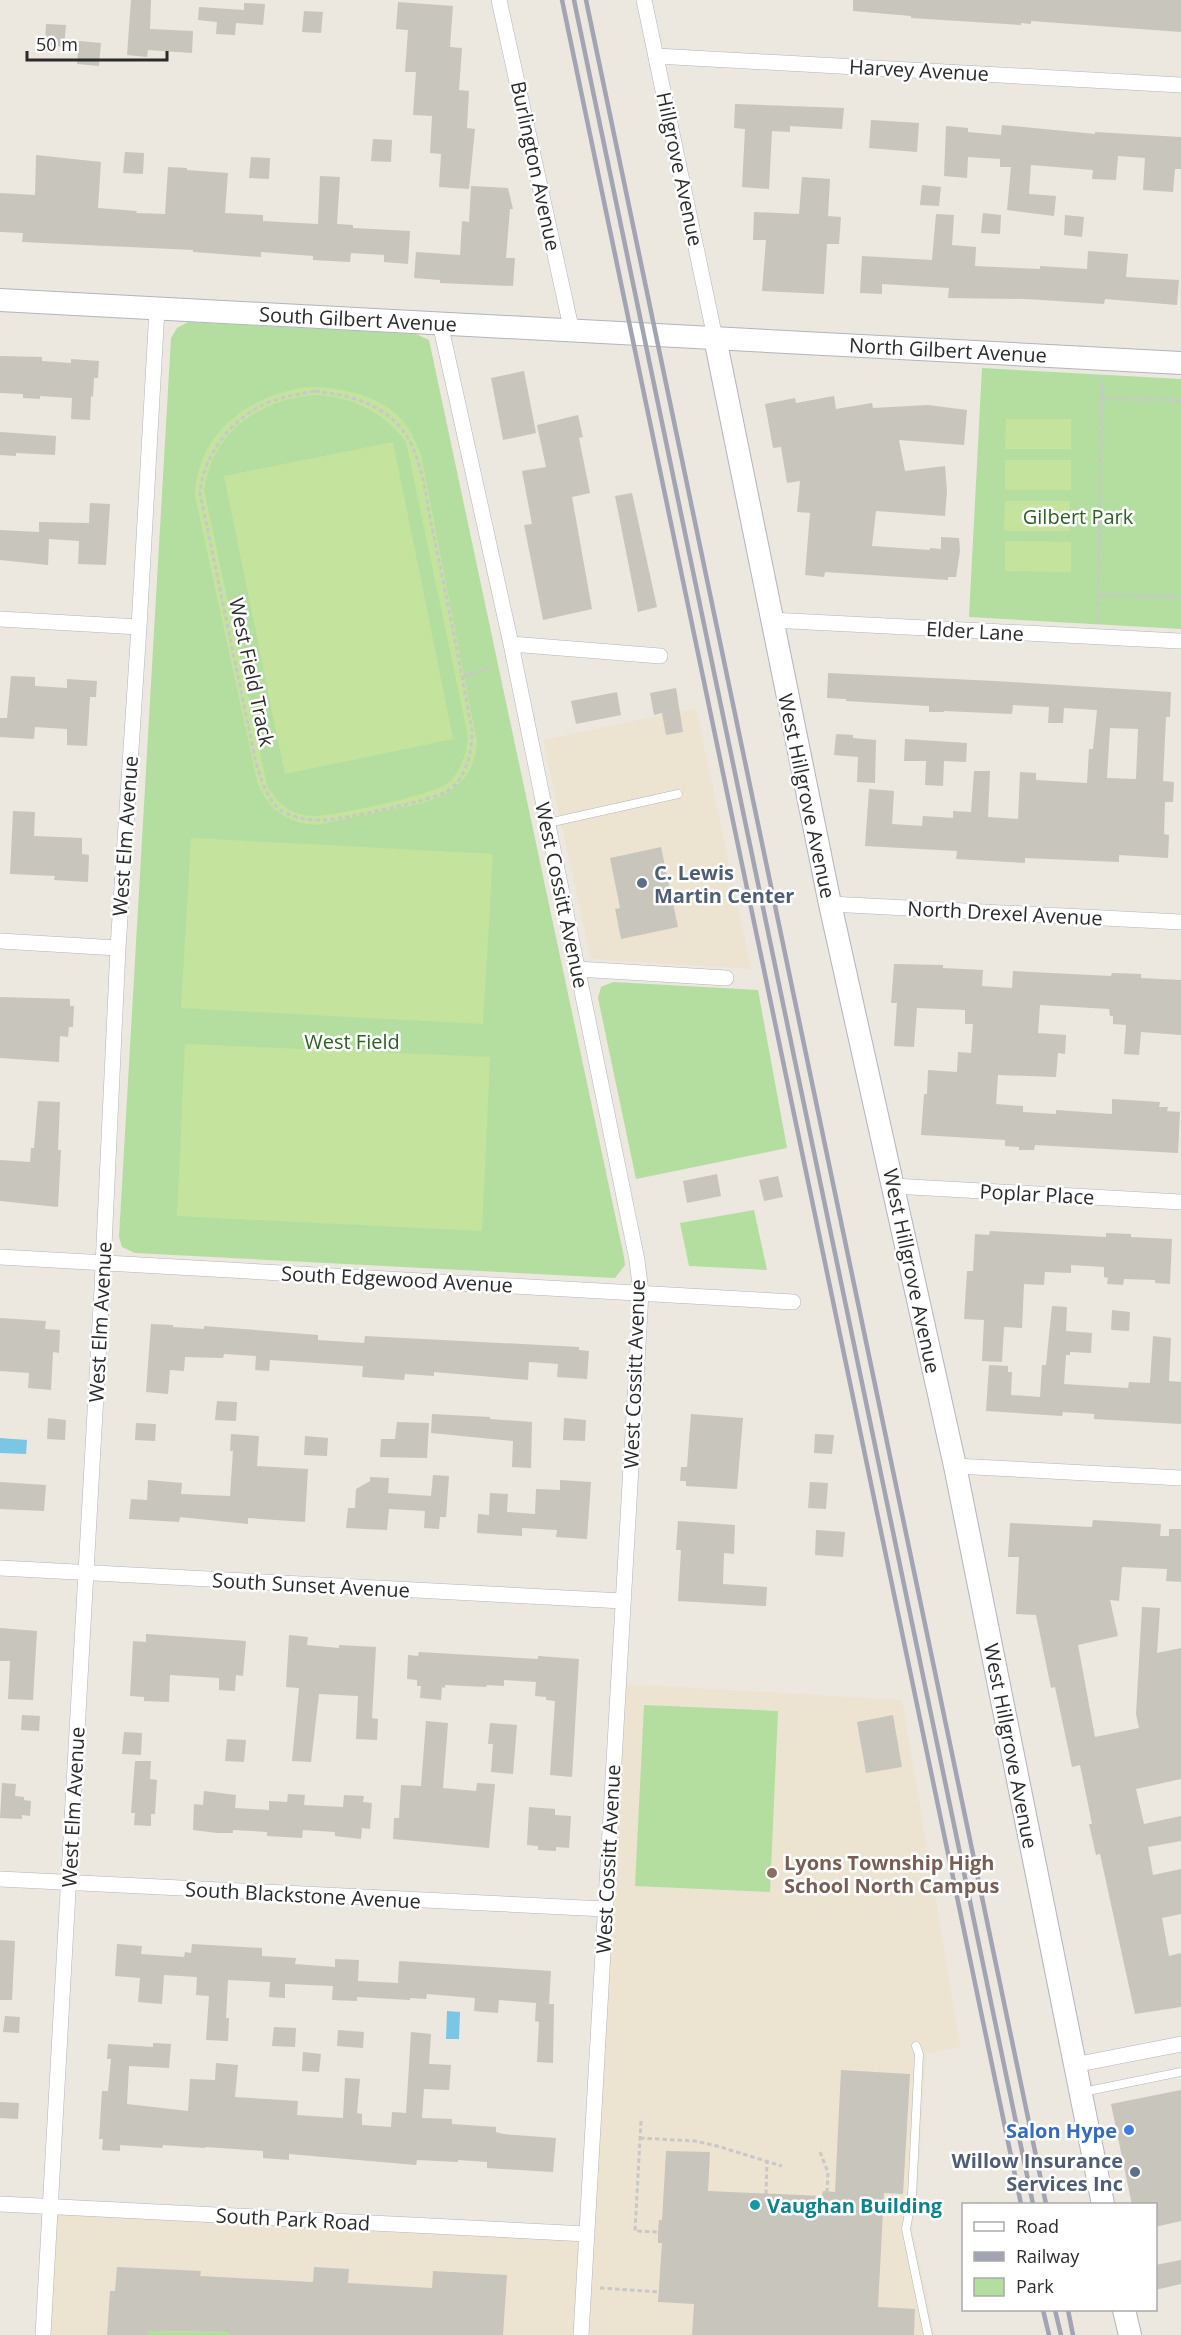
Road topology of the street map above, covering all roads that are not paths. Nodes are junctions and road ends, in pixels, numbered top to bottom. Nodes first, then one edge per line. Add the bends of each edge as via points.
1 (499, 0) edge
2 (644, 0) edge
3 (656, 56) junction
4 (1181, 85) edge
5 (0, 300) edge
6 (157, 309) junction
7 (440, 323) junction
8 (572, 332) junction
9 (716, 338) junction
10 (1181, 363) edge
11 (0, 619) edge
12 (771, 620) junction
13 (139, 627) junction
14 (1179, 641) dead end
15 (511, 644) junction
16 (660, 656) dead end
17 (678, 794) dead end
18 (548, 823) junction
19 (830, 904) junction
20 (1181, 921) edge
21 (0, 941) edge
22 (118, 948) junction
23 (578, 969) junction
24 (726, 978) dead end
25 (893, 1186) junction
26 (1181, 1202) edge
27 (0, 1257) edge
28 (104, 1262) junction
29 (640, 1293) junction
30 (793, 1302) dead end
31 (955, 1466) junction
32 (1181, 1478) edge
33 (0, 1568) edge
34 (86, 1573) junction
35 (623, 1601) junction
36 (0, 1880) edge
37 (68, 1883) junction
38 (605, 1909) junction
39 (1181, 2044) edge
40 (916, 2046) dead end
41 (1074, 2065) junction
42 (1181, 2072) edge
43 (1079, 2093) junction
44 (1103, 2203) edge
45 (0, 2204) edge
46 (50, 2206) junction
47 (587, 2234) junction
48 (1124, 2311) edge
49 (43, 2335) edge
50 (581, 2335) edge
51 (928, 2335) edge
52 (1130, 2335) edge

1 - 8 street, Burlington Avenue
2 - 3 street, Hillgrove Avenue
3 - 4 street, Harvey Avenue
3 - 9 street, Hillgrove Avenue
5 - 6 street, South Gilbert Avenue
6 - 7 street, South Gilbert Avenue
6 - 13 street, West Elm Avenue
7 - 8 street, South Gilbert Avenue
7 - 15 street, West Cossitt Avenue
8 - 9 street, South Gilbert Avenue
9 - 10 street, North Gilbert Avenue
9 - 12 street, West Hillgrove Avenue
11 - 13 street
12 - 14 street, Elder Lane
12 - 19 street, West Hillgrove Avenue
13 - 22 street, West Elm Avenue
15 - 16 street
15 - 18 street, West Cossitt Avenue
17 - 18 lane
18 - 23 street, West Cossitt Avenue
19 - 20 street, North Drexel Avenue
19 - 25 street, West Hillgrove Avenue
21 - 22 street
22 - 28 street, West Elm Avenue
23 - 24 street
23 - 29 street, West Cossitt Avenue via 637,1260
25 - 26 street, Poplar Place
25 - 31 street, West Hillgrove Avenue
27 - 28 street, South Edgewood Avenue
28 - 29 street, South Edgewood Avenue
28 - 34 street, West Elm Avenue
29 - 30 street, South Edgewood Avenue
29 - 35 street, West Cossitt Avenue
31 - 32 street
31 - 41 street, West Hillgrove Avenue
33 - 34 street, South Sunset Avenue
34 - 35 street, South Sunset Avenue
34 - 37 street, West Elm Avenue
35 - 38 street, West Cossitt Avenue
36 - 37 street, South Blackstone Avenue
37 - 38 street, South Blackstone Avenue
37 - 46 street, West Elm Avenue
38 - 47 street, West Cossitt Avenue
39 - 41 street
40 - 51 lane via 919,2054 912,2196 906,2229
41 - 43 street, West Hillgrove Avenue
42 - 43 lane
43 - 44 street, West Hillgrove Avenue
45 - 46 street, South Park Road
46 - 47 street, South Park Road
46 - 49 street, West Elm Avenue
47 - 50 street, West Cossitt Avenue
48 - 52 street

